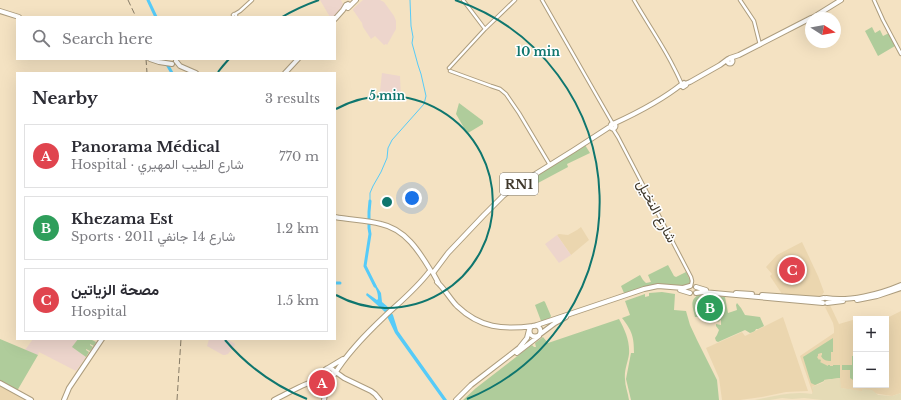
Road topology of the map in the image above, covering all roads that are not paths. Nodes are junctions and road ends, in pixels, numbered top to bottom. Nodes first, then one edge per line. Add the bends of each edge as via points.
1 (252, 0) edge
2 (463, 0) edge
3 (516, 0) edge
4 (542, 0) edge
5 (634, 0) edge
6 (740, 0) edge
7 (841, 0) edge
8 (874, 0) edge
9 (354, 1) edge
10 (821, 12) edge
11 (2, 13) edge
12 (234, 16) edge
13 (16, 17) edge
14 (336, 18) edge
15 (805, 21) edge
16 (485, 29) junction
17 (760, 45) junction
18 (901, 54) edge
19 (153, 60) edge
20 (175, 60) edge
21 (297, 60) edge
22 (188, 72) edge
23 (194, 72) edge
24 (287, 72) edge
25 (683, 85) junction
26 (613, 126) junction
27 (550, 165) junction
28 (336, 217) edge
29 (431, 273) junction
30 (691, 277) junction
31 (420, 284) junction
32 (691, 286) junction
33 (901, 286) edge
34 (696, 287) junction
35 (690, 293) junction
36 (696, 293) junction
37 (825, 300) junction
38 (534, 326) junction
39 (514, 328) junction
40 (529, 332) junction
41 (539, 335) junction
42 (100, 340) edge
43 (348, 355) junction
44 (334, 373) junction
45 (326, 374) junction
46 (344, 378) junction
47 (312, 381) junction
48 (0, 383) edge
49 (326, 388) junction
50 (31, 400) edge
51 (63, 400) edge
52 (274, 400) edge
53 (324, 400) edge
54 (380, 400) edge
55 (456, 400) edge
56 (459, 400) edge

1 - 12 street
2 - 16 street
3 - 16 street
4 - 26 street, شارع النخيل
5 - 25 street
6 - 17 street via 754,21
7 - 10 main road, RN1
8 - 18 street
9 - 14 main road
11 - 13 main road
15 - 17 main road, RN1
16 - 27 street via 454,63 451,70 500,89 506,94
17 - 25 main road, RN1
19 - 20 main road
20 - 22 main road via 182,70
20 - 23 main road via 178,65
21 - 24 main road
25 - 26 main road, RN1
26 - 27 main road, RN1
26 - 30 street, شارع النخيل
27 - 29 main road, RN1 via 503,196
28 - 29 main road via 389,226 406,237 418,250
29 - 31 main road, RN1
29 - 31 main road, RN1
29 - 39 main road via 468,315 494,327
30 - 32 street, شارع النخيل
30 - 34 street
31 - 43 main road, RN1
32 - 34 main road
32 - 35 main road
32 - 38 main road via 658,286 644,289
33 - 37 main road via 895,291 868,298
34 - 36 main road
34 - 37 main road via 703,290
35 - 36 main road
35 - 41 main road via 662,289 644,291 568,316
36 - 37 main road
38 - 39 main road
38 - 40 main road
38 - 41 main road via 541,331
39 - 40 main road
40 - 41 main road via 533,337
40 - 55 main road via 519,348 471,385
41 - 56 main road
42 - 51 main road via 68,387
43 - 44 main road, RN1
43 - 45 main road, RN1
44 - 45 main road
44 - 45 main road, RN1 via 331,378
44 - 46 main road
45 - 47 main road, RN1
45 - 47 main road, RN1
45 - 49 main road
46 - 49 main road via 333,378
46 - 54 main road via 371,391
47 - 52 main road, RN1
48 - 50 main road
49 - 53 main road

